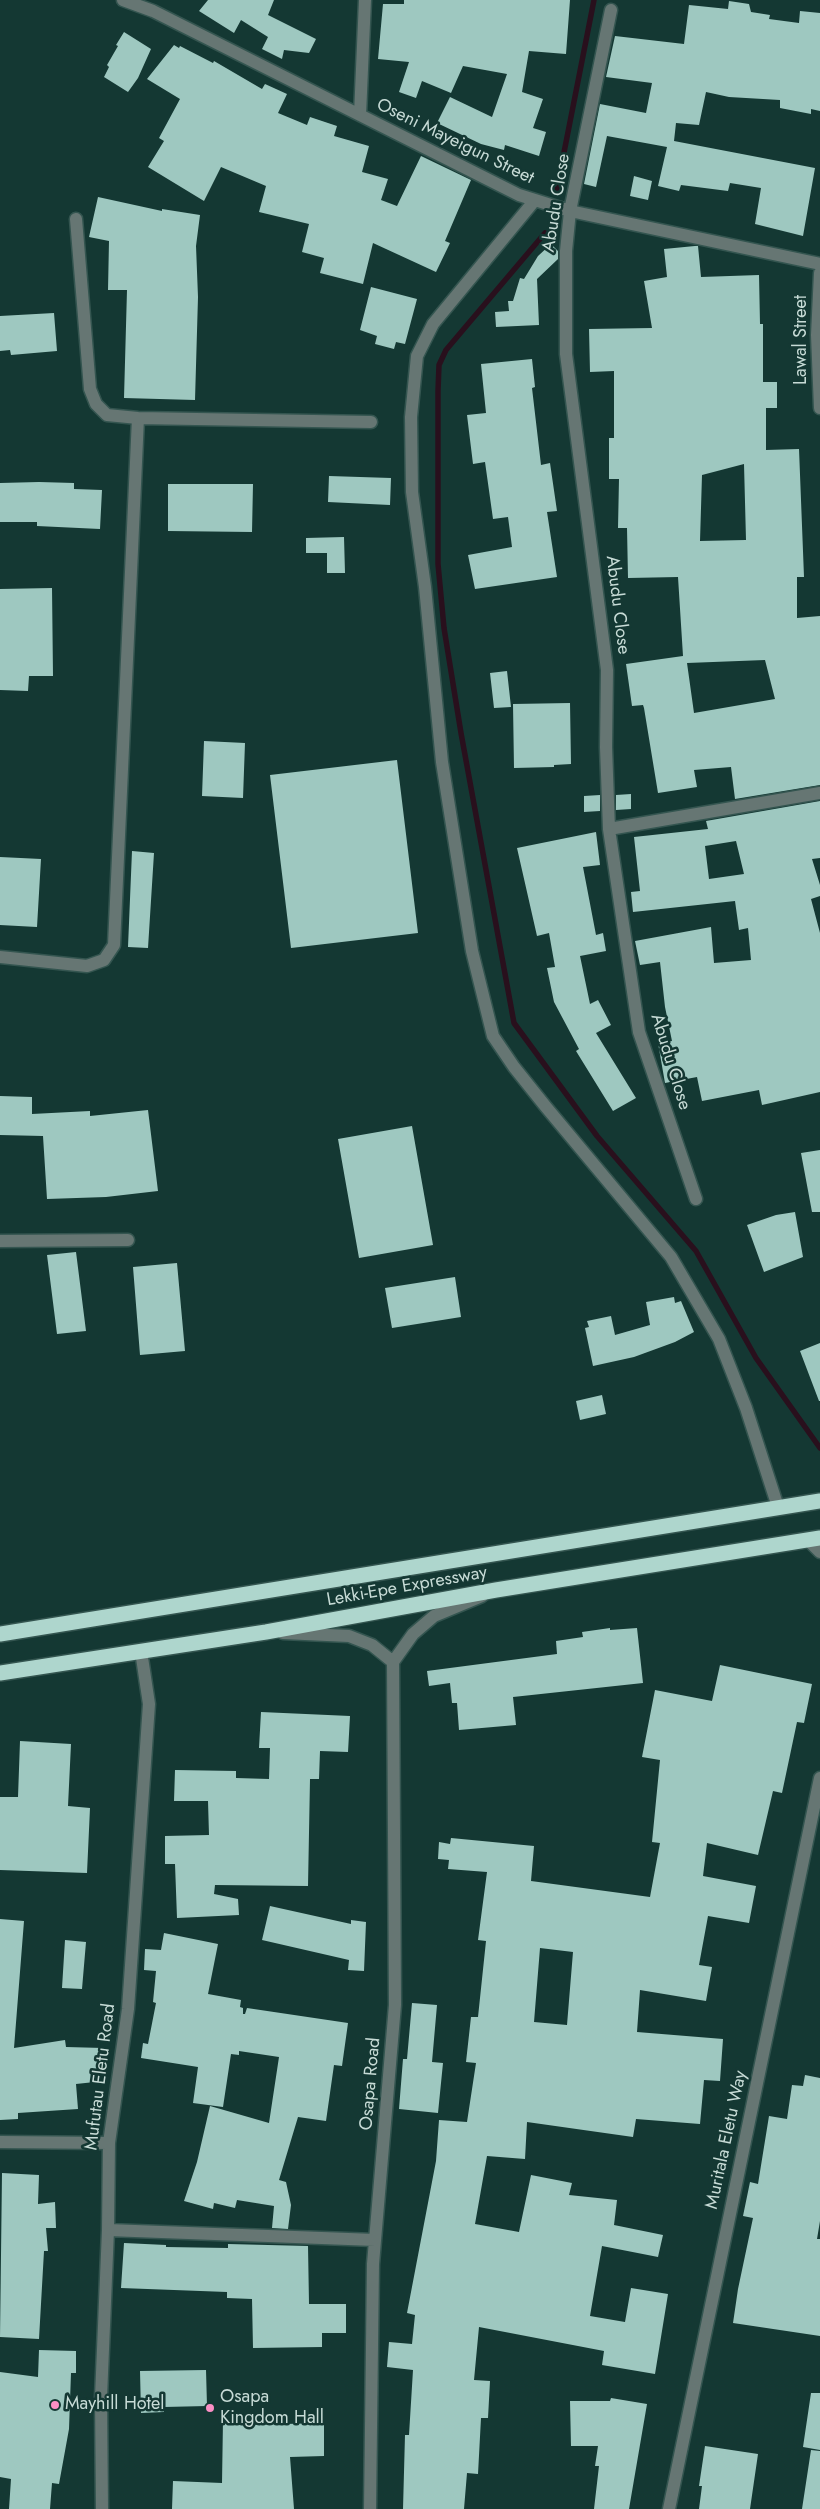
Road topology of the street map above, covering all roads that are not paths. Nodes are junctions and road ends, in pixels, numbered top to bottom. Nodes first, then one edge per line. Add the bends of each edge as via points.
1 (123, 0) edge
2 (365, 0) edge
3 (611, 10) dead end
4 (360, 115) junction
5 (535, 200) junction
6 (570, 212) junction
7 (76, 219) dead end
8 (820, 264) edge
9 (820, 272) edge
10 (820, 408) edge
11 (138, 418) junction
12 (371, 422) dead end
13 (820, 793) edge
14 (609, 830) junction
15 (0, 957) edge
16 (696, 1199) dead end
17 (128, 1240) dead end
18 (0, 1241) edge
19 (813, 1502) edge
20 (778, 1508) junction
21 (814, 1539) edge
22 (820, 1552) edge
23 (496, 1590) junction
24 (266, 1632) junction
25 (0, 1634) edge
26 (141, 1651) junction
27 (393, 1662) junction
28 (0, 1673) edge
29 (820, 1778) edge
30 (0, 2142) edge
31 (109, 2143) junction
32 (108, 2230) junction
33 (375, 2240) junction
34 (102, 2509) edge
35 (370, 2509) edge
36 (669, 2509) edge

1 - 4 street, Oseni Mayeigun Street
2 - 4 street
3 - 6 street, Abudu Close
4 - 5 street, Oseni Mayeigun Street
5 - 6 street, Oseni Mayeigun Street
5 - 20 street via 433,324 417,356 411,417 412,492 442,762 472,951 494,1036 546,1107 671,1257 714,1331 743,1400
6 - 8 street, Oseni Mayeigun Street
6 - 14 street, Abudu Close via 565,280 566,354 607,670
7 - 11 street via 90,389 96,404 107,415
9 - 10 street, Lawal Street via 817,335
11 - 12 street
11 - 15 street via 114,945 104,960 87,966
13 - 14 street
14 - 16 street, Abudu Close via 639,1032
17 - 18 street
19 - 20 highway, Lekki-Epe Expressway
20 - 25 highway, Lekki-Epe Expressway
21 - 22 street
21 - 23 highway, Lekki-Epe Expressway
23 - 24 highway, Lekki-Epe Expressway
23 - 27 street via 434,1616 412,1634
24 - 26 highway, Lekki-Epe Expressway
24 - 27 street via 349,1636 372,1645
26 - 28 highway, Lekki-Epe Expressway
26 - 31 street, Mufutau Eletu Road via 148,1704 128,2009
27 - 33 street, Osapa Road via 395,2005
29 - 36 street, Muritala Eletu Way
30 - 31 street
31 - 32 street, Mufutau Eletu Road
32 - 33 street
32 - 34 street, Mufutau Eletu Road via 101,2397
33 - 35 street, Osapa Road

